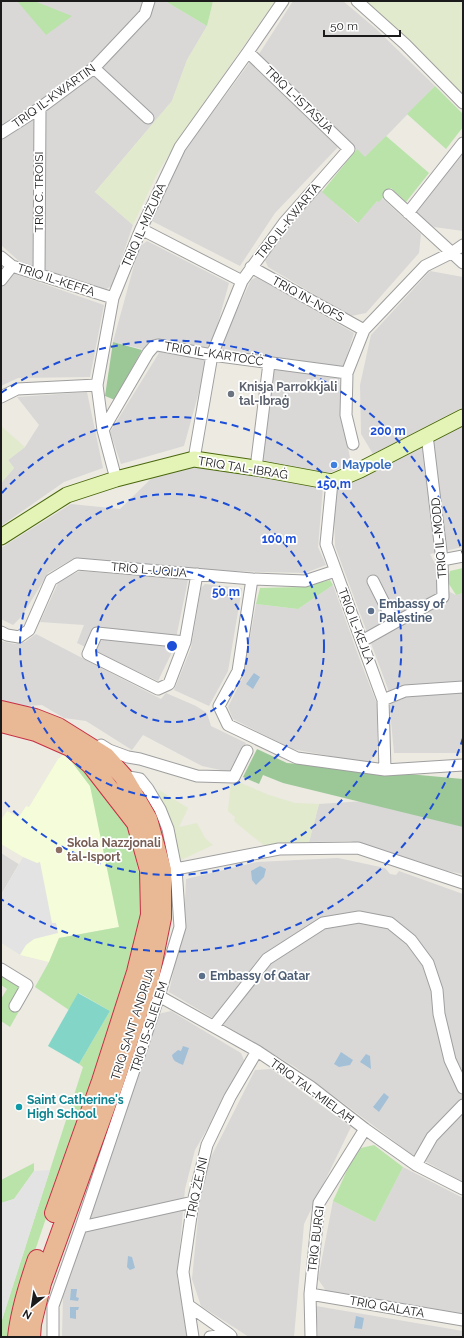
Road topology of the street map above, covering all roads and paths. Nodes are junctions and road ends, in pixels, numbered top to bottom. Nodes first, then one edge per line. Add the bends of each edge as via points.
1 (149, 1) edge
2 (283, 1) edge
3 (357, 1) edge
4 (248, 52) junction
5 (94, 68) junction
6 (463, 103) edge
7 (40, 108) junction
8 (148, 118) dead end
9 (1, 133) edge
10 (463, 143) edge
11 (349, 149) joint
12 (389, 195) dead end
13 (408, 213) junction
14 (141, 229) junction
15 (463, 245) edge
16 (453, 252) junction
17 (1, 257) edge
18 (463, 262) edge
19 (12, 266) junction
20 (251, 267) junction
21 (39, 275) junction
22 (1, 280) edge
23 (242, 281) junction
24 (113, 298) junction
25 (364, 330) junction
26 (212, 355) junction
27 (269, 364) junction
28 (347, 373) junction
29 (97, 385) junction
30 (1, 396) edge
31 (463, 417) edge
32 (103, 430) junction
33 (427, 435) junction
34 (353, 444) dead end
35 (194, 459) junction
36 (256, 468) junction
37 (116, 479) junction
38 (332, 482) junction
39 (1, 537) edge
40 (463, 556) edge
41 (442, 560) junction
42 (336, 571) junction
43 (197, 574) junction
44 (252, 579) junction
45 (373, 581) dead end
46 (394, 623) junction
47 (1, 632) edge
48 (362, 641) junction
49 (185, 642) junction
50 (463, 687) edge
51 (383, 700) junction
52 (1, 710) edge
53 (1, 723) edge
54 (58, 727) junction
55 (247, 751) dead end
56 (140, 759) junction
57 (463, 765) edge
58 (385, 770) junction
59 (132, 778) junction
60 (176, 869) junction
61 (441, 875) junction
62 (463, 877) edge
63 (463, 883) edge
64 (1, 969) edge
65 (159, 996) junction
66 (15, 1006) dead end
67 (214, 1026) junction
68 (257, 1051) junction
69 (463, 1088) edge
70 (463, 1105) edge
71 (365, 1129) junction
72 (416, 1165) junction
73 (463, 1189) edge
74 (193, 1202) junction
75 (81, 1227) junction
76 (310, 1294) junction
77 (188, 1305) junction
78 (463, 1320) edge
79 (231, 1336) edge
80 (17, 1337) edge
81 (31, 1337) edge
82 (53, 1337) edge
83 (193, 1337) edge
84 (210, 1337) edge
85 (311, 1337) edge

1 - 5 street, TRIQ IL-KWARTIN via 145,14
2 - 4 street, TRIQ IL-MIŻURA
3 - 6 street via 405,44
4 - 11 street, TRIQ L-ISTASIJA
4 - 14 street, TRIQ IL-MIŻURA via 180,147
5 - 7 street, TRIQ IL-KWARTIN
5 - 8 street
7 - 9 street, TRIQ IL-KWARTIN
7 - 21 street, TRIQ C. TROISI
10 - 13 street
11 - 20 street, TRIQ IL-KWARTA via 284,222
12 - 13 street
13 - 16 street
14 - 23 street
14 - 24 street, TRIQ IL-MIŻURA
15 - 16 street
16 - 18 street
16 - 25 street via 426,266
17 - 19 street, TRIQ IL-KEFFA
19 - 21 street, TRIQ IL-KEFFA
19 - 22 street
20 - 23 street, TRIQ IL-KWARTA
20 - 25 street, TRIQ IN-NOFS
21 - 24 street, TRIQ IL-KEFFA
23 - 26 street, TRIQ IL-KWARTA
24 - 29 street, TRIQ IL-MIŻURA
25 - 28 street
26 - 27 street, TRIQ IL-KARTOĊĊ
26 - 32 street, TRIQ IL-KARTOĊĊ via 154,346
26 - 35 street, TRIQ IL-KWARTA
27 - 28 street, TRIQ IL-KARTOĊĊ
27 - 36 street
28 - 34 street via 346,415
29 - 30 street via 17,388
29 - 32 street, TRIQ IL-MIŻURA
31 - 33 main road
32 - 37 street, TRIQ IL-MIŻURA
33 - 38 main road
33 - 41 street, TRIQ IL-MODD
35 - 36 main road, TRIQ TAL-IBRAĠ
35 - 37 main road, TRIQ TAL-IBRAĠ
36 - 38 main road, TRIQ TAL-IBRAĠ
37 - 39 main road, TRIQ TAL-IBRAĠ via 67,495
38 - 42 street, TRIQ IL-KEJLA via 326,544
40 - 41 street
41 - 46 street, TRIQ IL-MODD via 443,597
42 - 44 street, TRIQ L-UQIJA via 305,581
42 - 48 street, TRIQ IL-KEJLA
43 - 44 street, TRIQ L-UQIJA
43 - 47 street, TRIQ L-UQIJA via 77,564 51,580 30,630 19,637
43 - 49 street
44 - 58 street via 238,671 219,706 228,725 297,758
45 - 46 street
46 - 48 street, TRIQ IL-MODD
48 - 51 street, TRIQ IL-KEJLA
49 - 49 street via 169,684 158,689 88,654 97,633
50 - 51 street via 405,691
51 - 58 street, TRIQ IL-KEJLA
52 - 54 highway, TRIQ SANT' ANDRIJA via 35,718
53 - 80 highway, TRIQ SANT' ANDRIJA via 36,732 70,747 91,765 107,784 136,822 148,870 150,915 136,972 102,1081 27,1288
54 - 56 street via 83,733 109,750
54 - 59 highway, TRIQ SANT' ANDRIJA via 106,757
55 - 56 street via 234,777 197,776
56 - 59 street
57 - 58 street
59 - 60 street, TRIQ IS-SLIELEM via 160,809 168,829
59 - 81 highway, TRIQ SANT' ANDRIJA via 148,819 162,870 162,918 150,977 42,1283
60 - 61 street via 278,849 358,848
60 - 65 street, TRIQ IS-SLIELEM via 180,927
61 - 62 street
61 - 63 street
64 - 66 street via 28,985
65 - 67 street, TRIQ TAL-MIELAĦ
65 - 75 street, TRIQ IS-SLIELEM
67 - 68 street, TRIQ TAL-MIELAĦ
67 - 69 street via 267,959 323,923 359,917 390,924 411,940 428,964 450,1060
68 - 71 street, TRIQ TAL-MIELAĦ via 311,1087
68 - 74 street, TRIQ ŻEJNI via 230,1097 207,1145
70 - 72 street via 432,1137
71 - 72 street, TRIQ TAL-MIELAĦ
71 - 76 street, TRIQ BURGI via 319,1203
72 - 73 street, TRIQ TAL-MIELAĦ
74 - 75 street
74 - 77 street, TRIQ ŻEJNI via 184,1272
75 - 82 street, TRIQ IS-SLIELEM via 53,1306
76 - 78 street, TRIQ GALATA
76 - 85 street, TRIQ BURGI
77 - 79 street
77 - 83 street, TRIQ ŻEJNI
79 - 84 street

